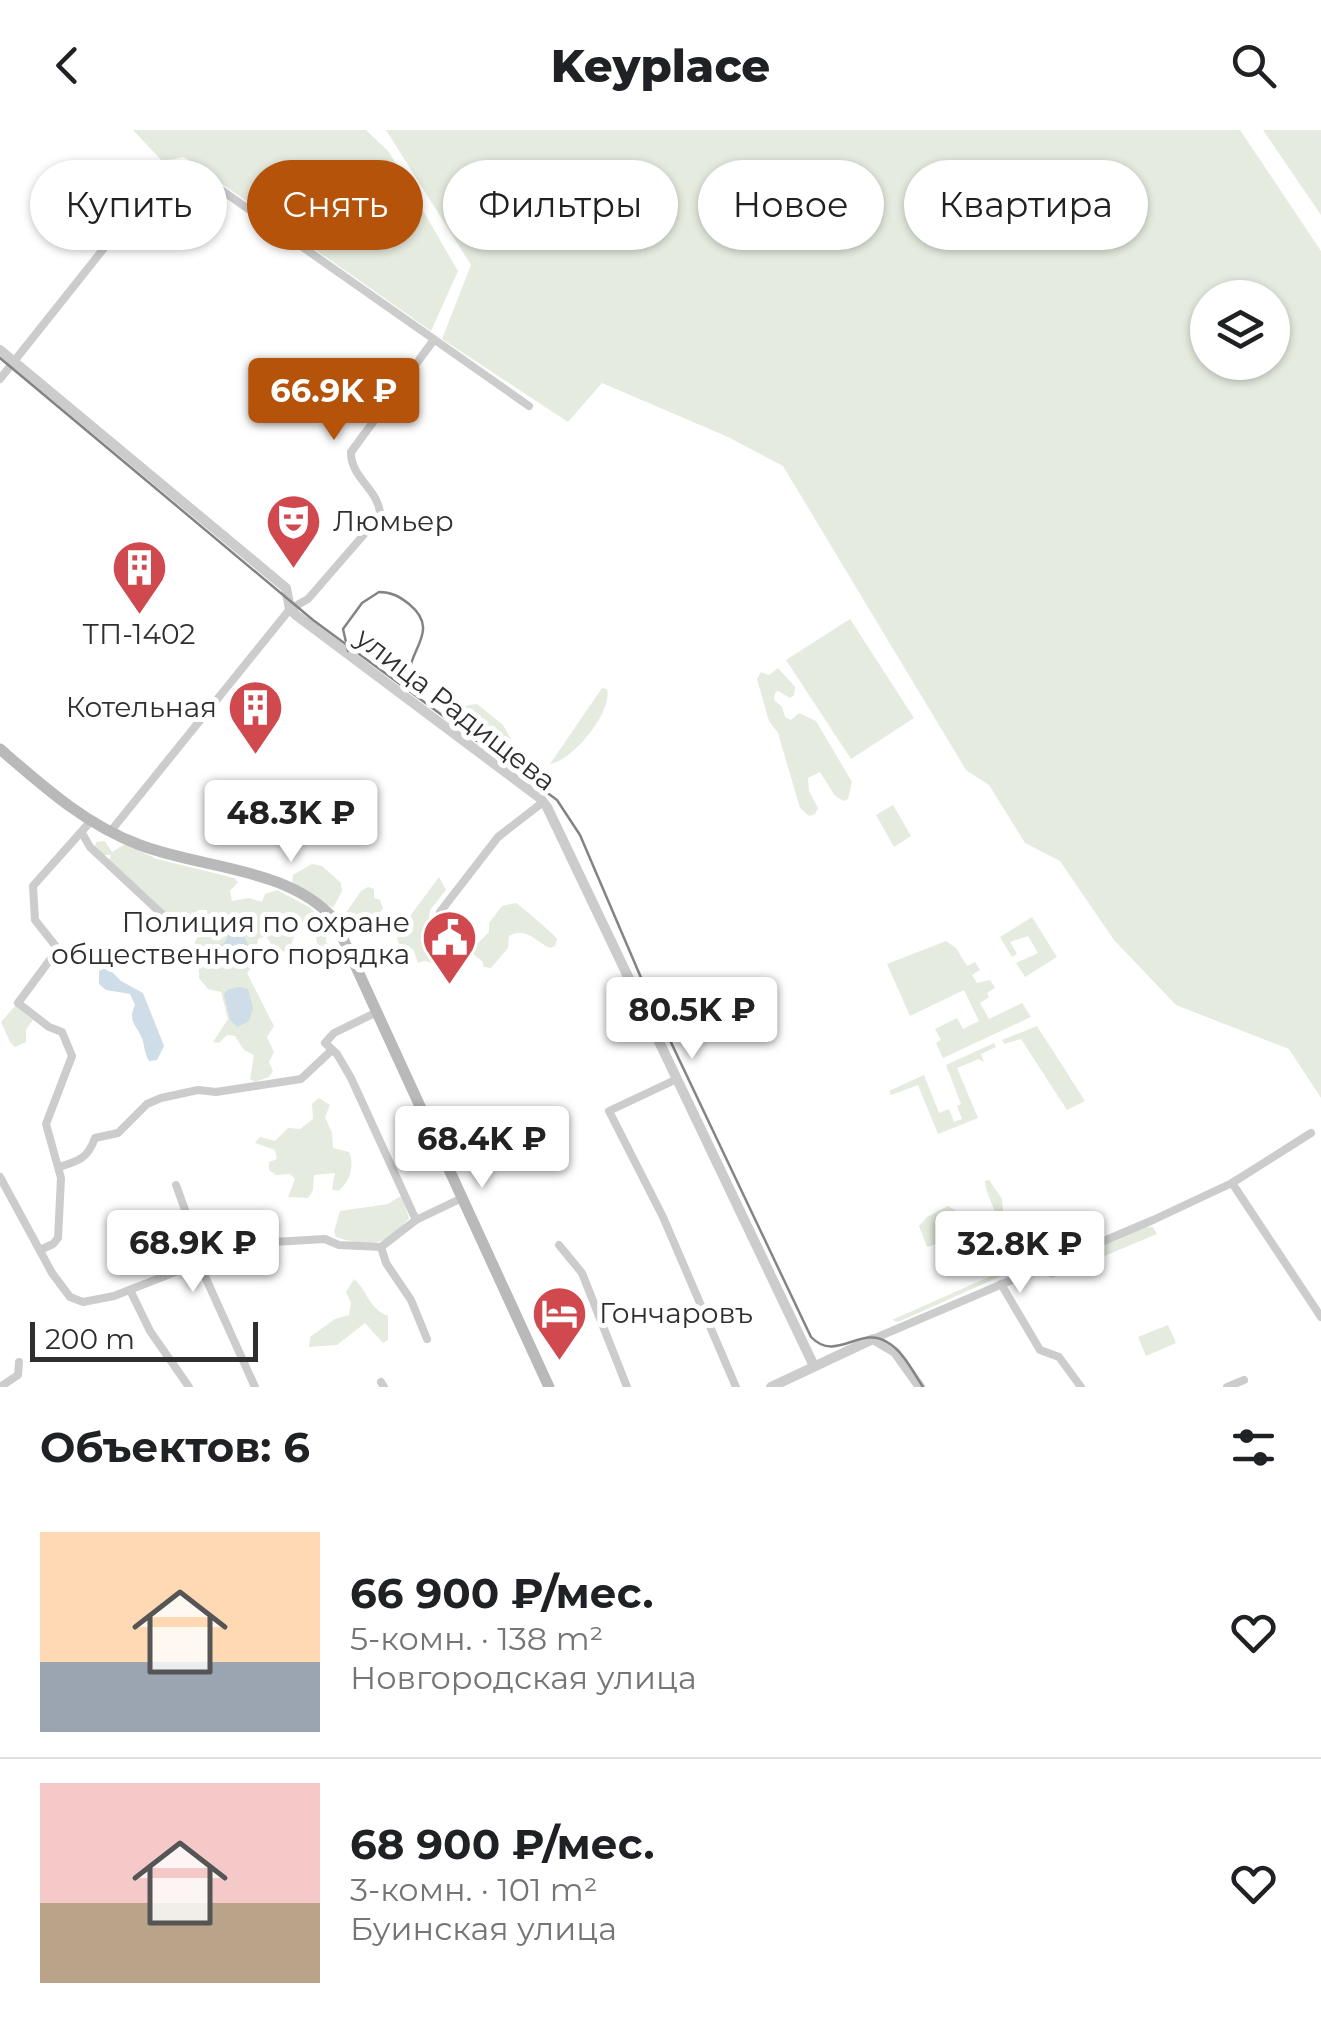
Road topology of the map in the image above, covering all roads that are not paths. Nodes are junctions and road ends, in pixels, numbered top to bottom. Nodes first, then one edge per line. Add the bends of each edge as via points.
1 (433, 341) junction
2 (0, 350) edge
3 (14, 362) junction
4 (0, 379) edge
5 (529, 406) dead end
6 (290, 609) junction
7 (0, 749) edge
8 (543, 802) junction
9 (86, 827) junction
10 (110, 832) junction
11 (440, 912) dead end
12 (164, 916) dead end
13 (377, 1012) junction
14 (332, 1050) junction
15 (678, 1079) junction
16 (1312, 1133) dead end
17 (59, 1166) junction
18 (0, 1177) edge
19 (1232, 1183) junction
20 (176, 1185) dead end
21 (462, 1198) junction
22 (416, 1220) junction
23 (559, 1246) dead end
24 (381, 1247) junction
25 (40, 1250) junction
26 (202, 1261) junction
27 (1001, 1284) junction
28 (130, 1290) junction
29 (1321, 1317) edge
30 (428, 1339) dead end
31 (873, 1339) junction
32 (18, 1362) dead end
33 (814, 1366) junction
34 (1244, 1380) dead end
35 (0, 1386) edge
36 (189, 1387) edge
37 (255, 1387) edge
38 (549, 1387) edge
39 (628, 1387) edge
40 (736, 1387) edge
41 (770, 1387) edge
42 (920, 1387) edge
43 (1081, 1387) edge
44 (1227, 1387) edge

1 - 3 street via 188,166 158,181
1 - 5 street
1 - 6 street via 350,452 380,504 380,516 308,599
2 - 3 street, улица Радищева
3 - 4 street
3 - 6 street, улица Радищева via 286,588
6 - 8 street, улица Радищева
6 - 10 street
7 - 9 main road
8 - 11 street via 500,835
8 - 15 street, улица Радищева
9 - 10 main road
9 - 12 street via 90,847
9 - 17 street via 33,886 35,920 58,949 18,1003 62,1032 71,1054 46,1124
10 - 13 main road via 309,897 342,932
13 - 14 street via 334,1033 325,1043
13 - 21 main road
14 - 17 street via 301,1080 154,1100 118,1133 95,1138 81,1160
14 - 22 street
15 - 33 street, улица Радищева
15 - 40 street via 610,1111
16 - 19 street
17 - 25 street via 58,1238
18 - 25 street
19 - 27 street
19 - 29 street
20 - 26 street
21 - 22 street
21 - 38 main road
22 - 24 street
23 - 39 street via 582,1273
24 - 26 street via 296,1240
24 - 30 street
25 - 28 street via 76,1300 96,1302
26 - 28 street
26 - 37 street
27 - 31 street
27 - 43 street via 1040,1350 1059,1357
28 - 36 street
31 - 33 street
31 - 42 street via 896,1352
32 - 35 street via 18,1375
33 - 41 street
34 - 44 street

